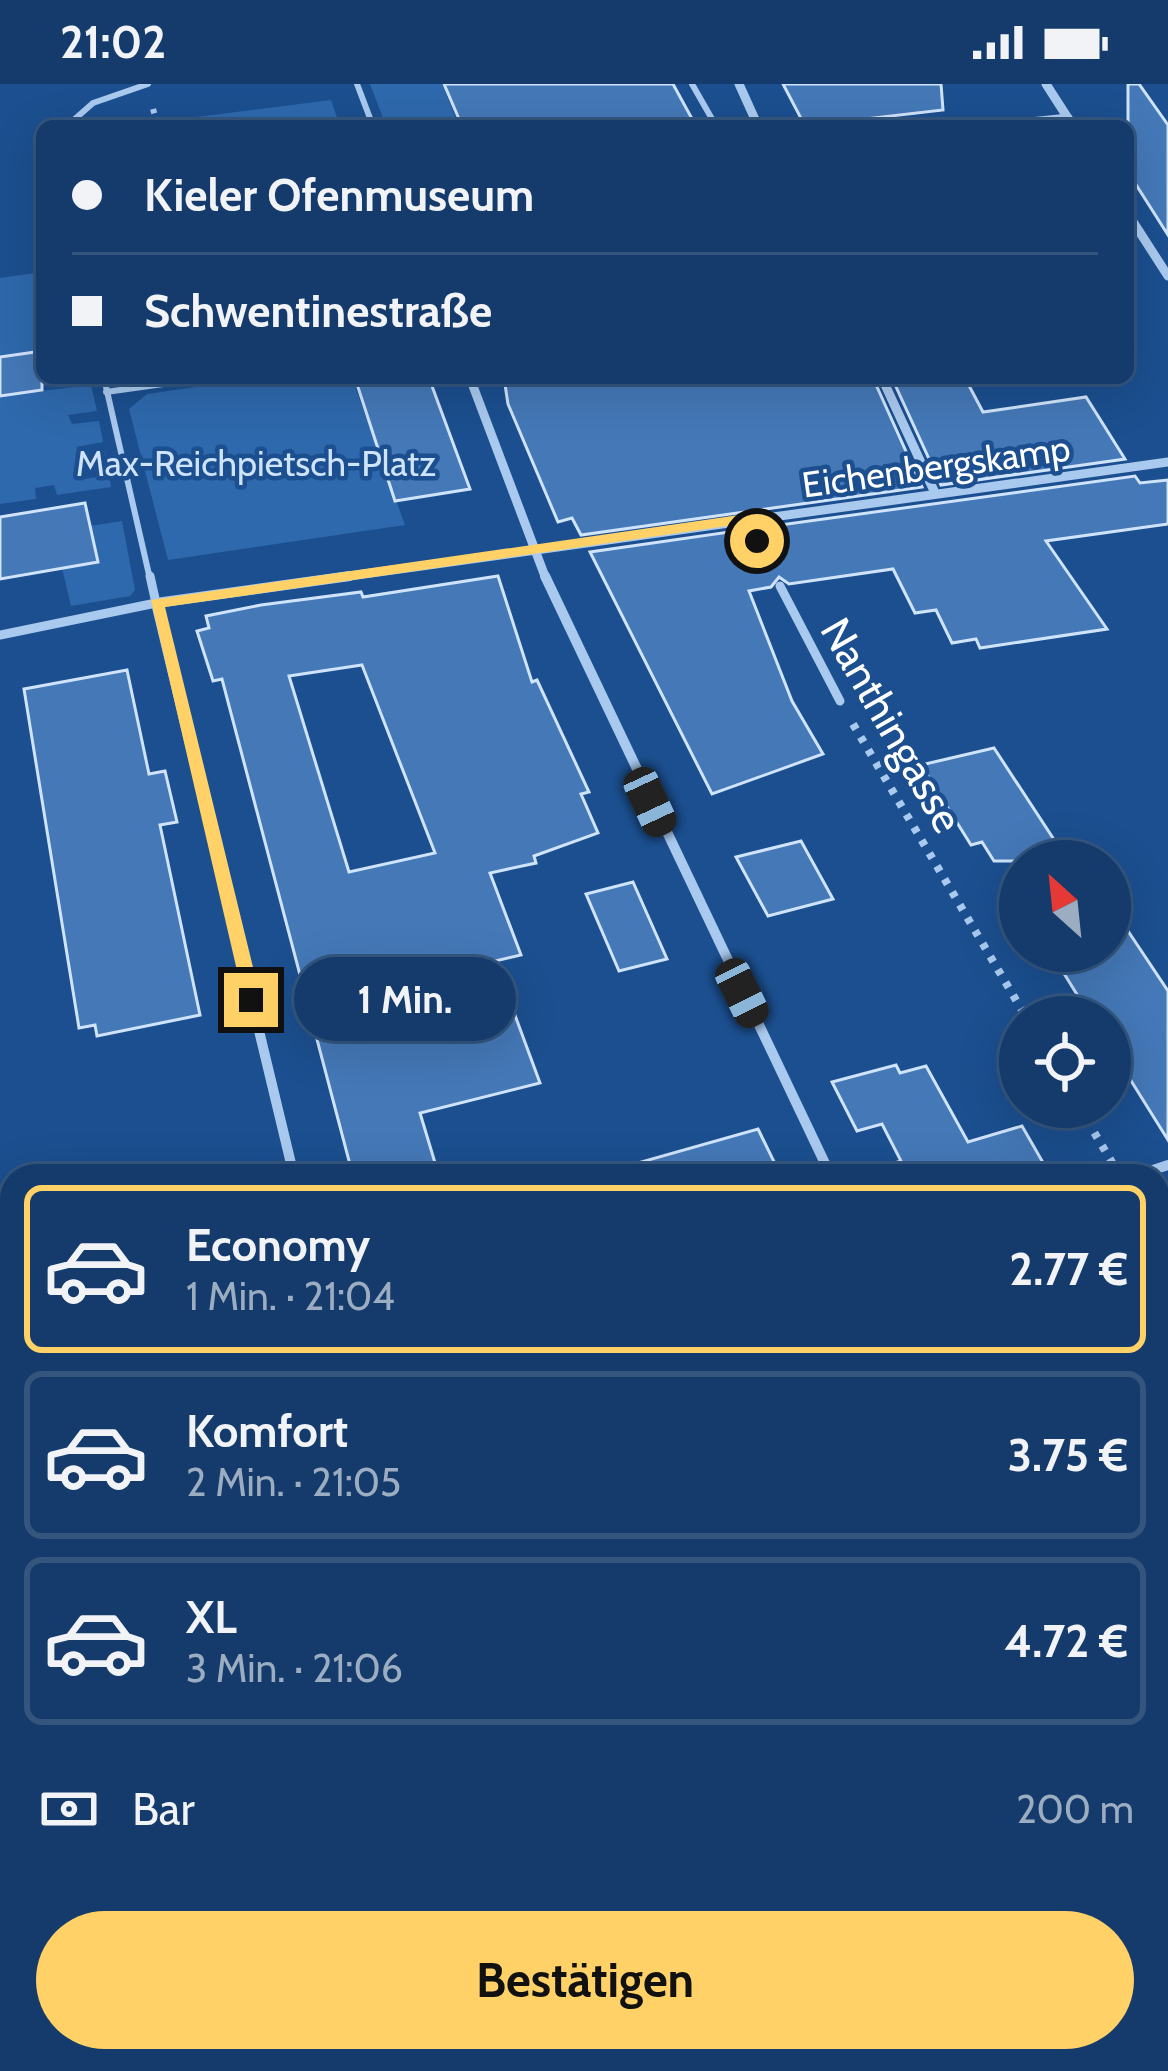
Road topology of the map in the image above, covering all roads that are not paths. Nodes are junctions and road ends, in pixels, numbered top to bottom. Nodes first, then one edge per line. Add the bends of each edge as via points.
1 (148, 84) edge
2 (357, 84) edge
3 (692, 84) edge
4 (739, 84) edge
5 (1046, 84) edge
6 (71, 120) edge
7 (372, 120) edge
8 (713, 120) edge
9 (755, 120) edge
10 (1069, 120) edge
11 (1134, 223) edge
12 (1168, 276) edge
13 (105, 384) edge
14 (163, 384) edge
15 (472, 384) edge
16 (885, 384) edge
17 (106, 392) junction
18 (1168, 462) edge
19 (935, 494) junction
20 (746, 519) junction
21 (757, 541) dead end
22 (532, 549) junction
23 (780, 586) dead end
24 (156, 603) junction
25 (0, 635) edge
26 (840, 701) road end
27 (291, 1164) edge
28 (825, 1164) edge

1 - 6 lane
2 - 7 lane
3 - 8 lane
4 - 9 street
5 - 10 street
11 - 12 street
13 - 17 lane
14 - 17 lane
15 - 22 street
16 - 19 street
17 - 24 lane
18 - 19 street, Eichenbergskamp
19 - 20 street, Eichenbergskamp
20 - 21 lane
20 - 22 street, Eichenbergskamp
22 - 24 street, Eichenbergskamp
22 - 28 street
23 - 26 lane, Nanthingasse
24 - 25 lane, Eichenbergskamp
24 - 27 street

